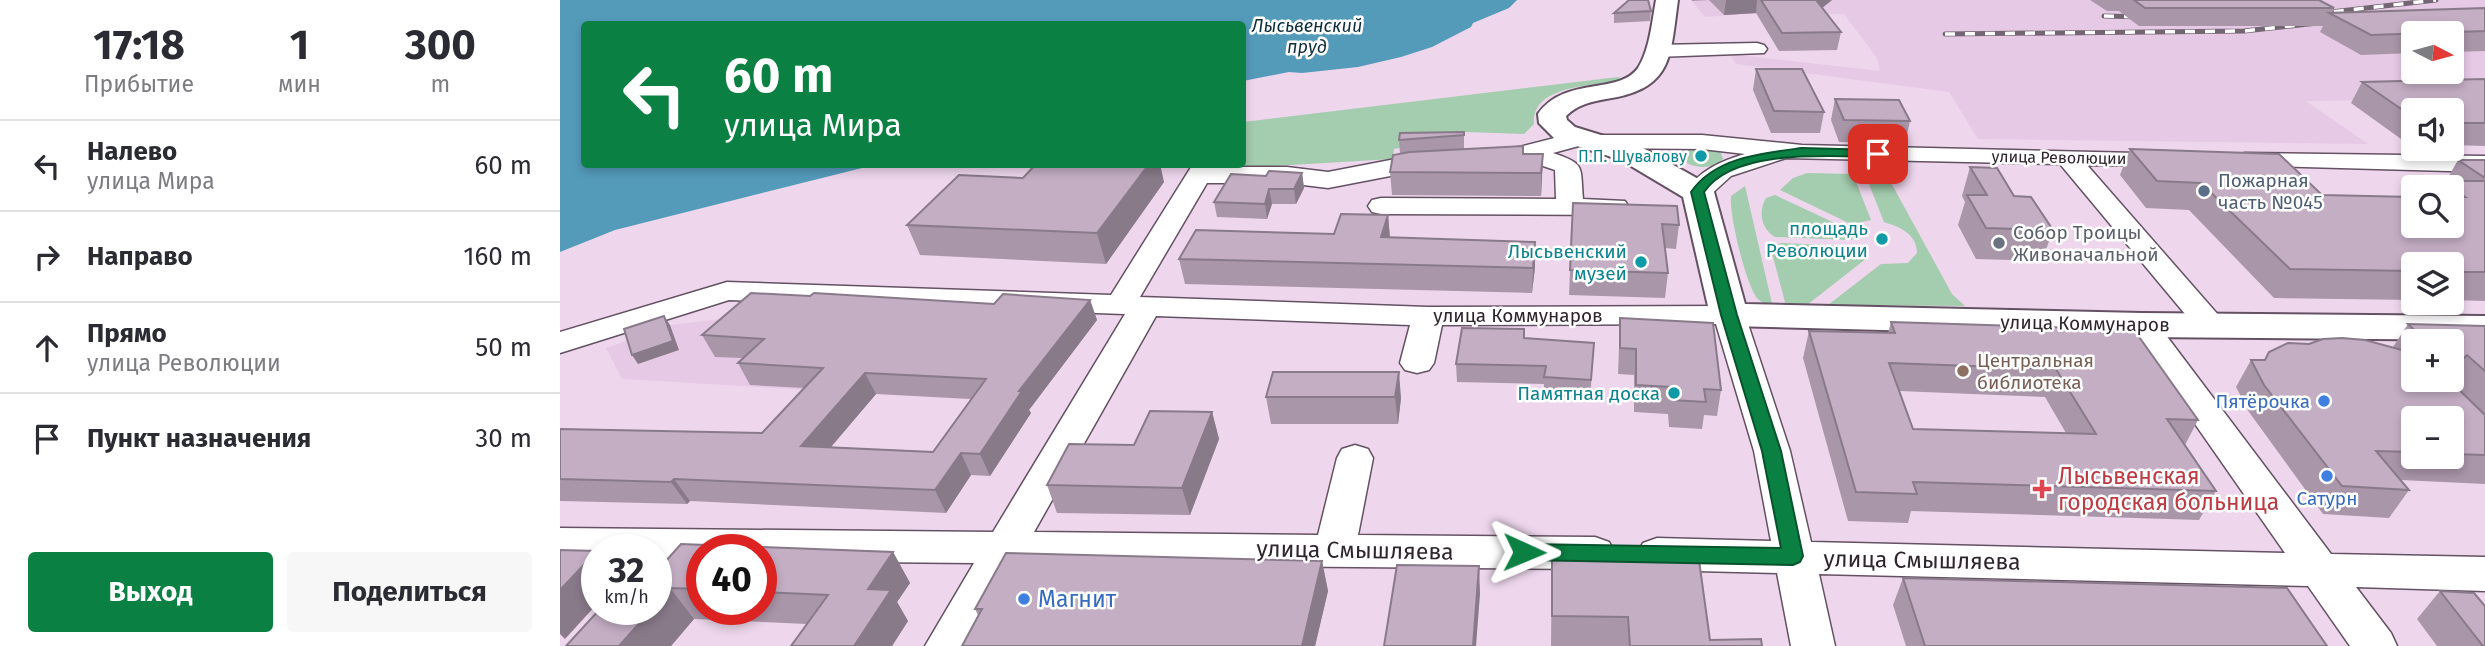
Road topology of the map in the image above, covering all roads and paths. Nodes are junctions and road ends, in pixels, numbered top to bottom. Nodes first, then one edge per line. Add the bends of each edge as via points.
1 (1667, 0) edge
2 (1757, 49) dead end
3 (1656, 51) junction
4 (1581, 137) junction
5 (1526, 152) junction
6 (1802, 152) junction
7 (2068, 158) junction
8 (2193, 159) edge
9 (2221, 160) edge
10 (2485, 164) edge
11 (1202, 170) edge
12 (1698, 192) junction
13 (1381, 206) dead end
14 (1570, 207) junction
15 (1647, 208) edge
16 (1133, 305) junction
17 (1729, 315) junction
18 (1428, 316) junction
19 (2211, 325) junction
20 (2142, 326) junction
21 (2485, 328) edge
22 (560, 344) edge
23 (1417, 363) dead end
24 (1355, 458) dead end
25 (560, 544) edge
26 (1004, 547) junction
27 (1335, 549) junction
28 (1793, 556) junction
29 (2323, 570) junction
30 (2485, 574) edge
31 (947, 646) edge
32 (1813, 646) edge
33 (2375, 646) edge

1 - 3 main road
2 - 3 street
3 - 4 main road via 1643,79 1559,104 1552,114 1553,123
4 - 5 street
4 - 6 street
4 - 12 main road via 1632,154
5 - 11 street via 1504,158 1411,164 1328,180
5 - 14 street via 1567,166
6 - 7 street, улица Революции
6 - 12 street via 1741,163 1706,179
7 - 8 street, улица Революции
7 - 19 street
9 - 10 street
11 - 16 street
12 - 17 main road
13 - 14 street
14 - 15 street
16 - 18 street, улица Коммунаров
16 - 22 street, улица Коммунаров via 727,291
16 - 26 street
17 - 18 street, улица Коммунаров
17 - 20 main road, улица Коммунаров
17 - 28 street via 1772,451
18 - 23 street
19 - 20 main road, улица Коммунаров
19 - 21 main road, улица Коммунаров
20 - 29 street
24 - 27 street
25 - 26 street, улица Смышляева
26 - 27 street, улица Смышляева
26 - 31 street
27 - 28 street, улица Смышляева
28 - 29 street, улица Смышляева
28 - 32 street
29 - 30 street, улица Смышляева
29 - 33 street

